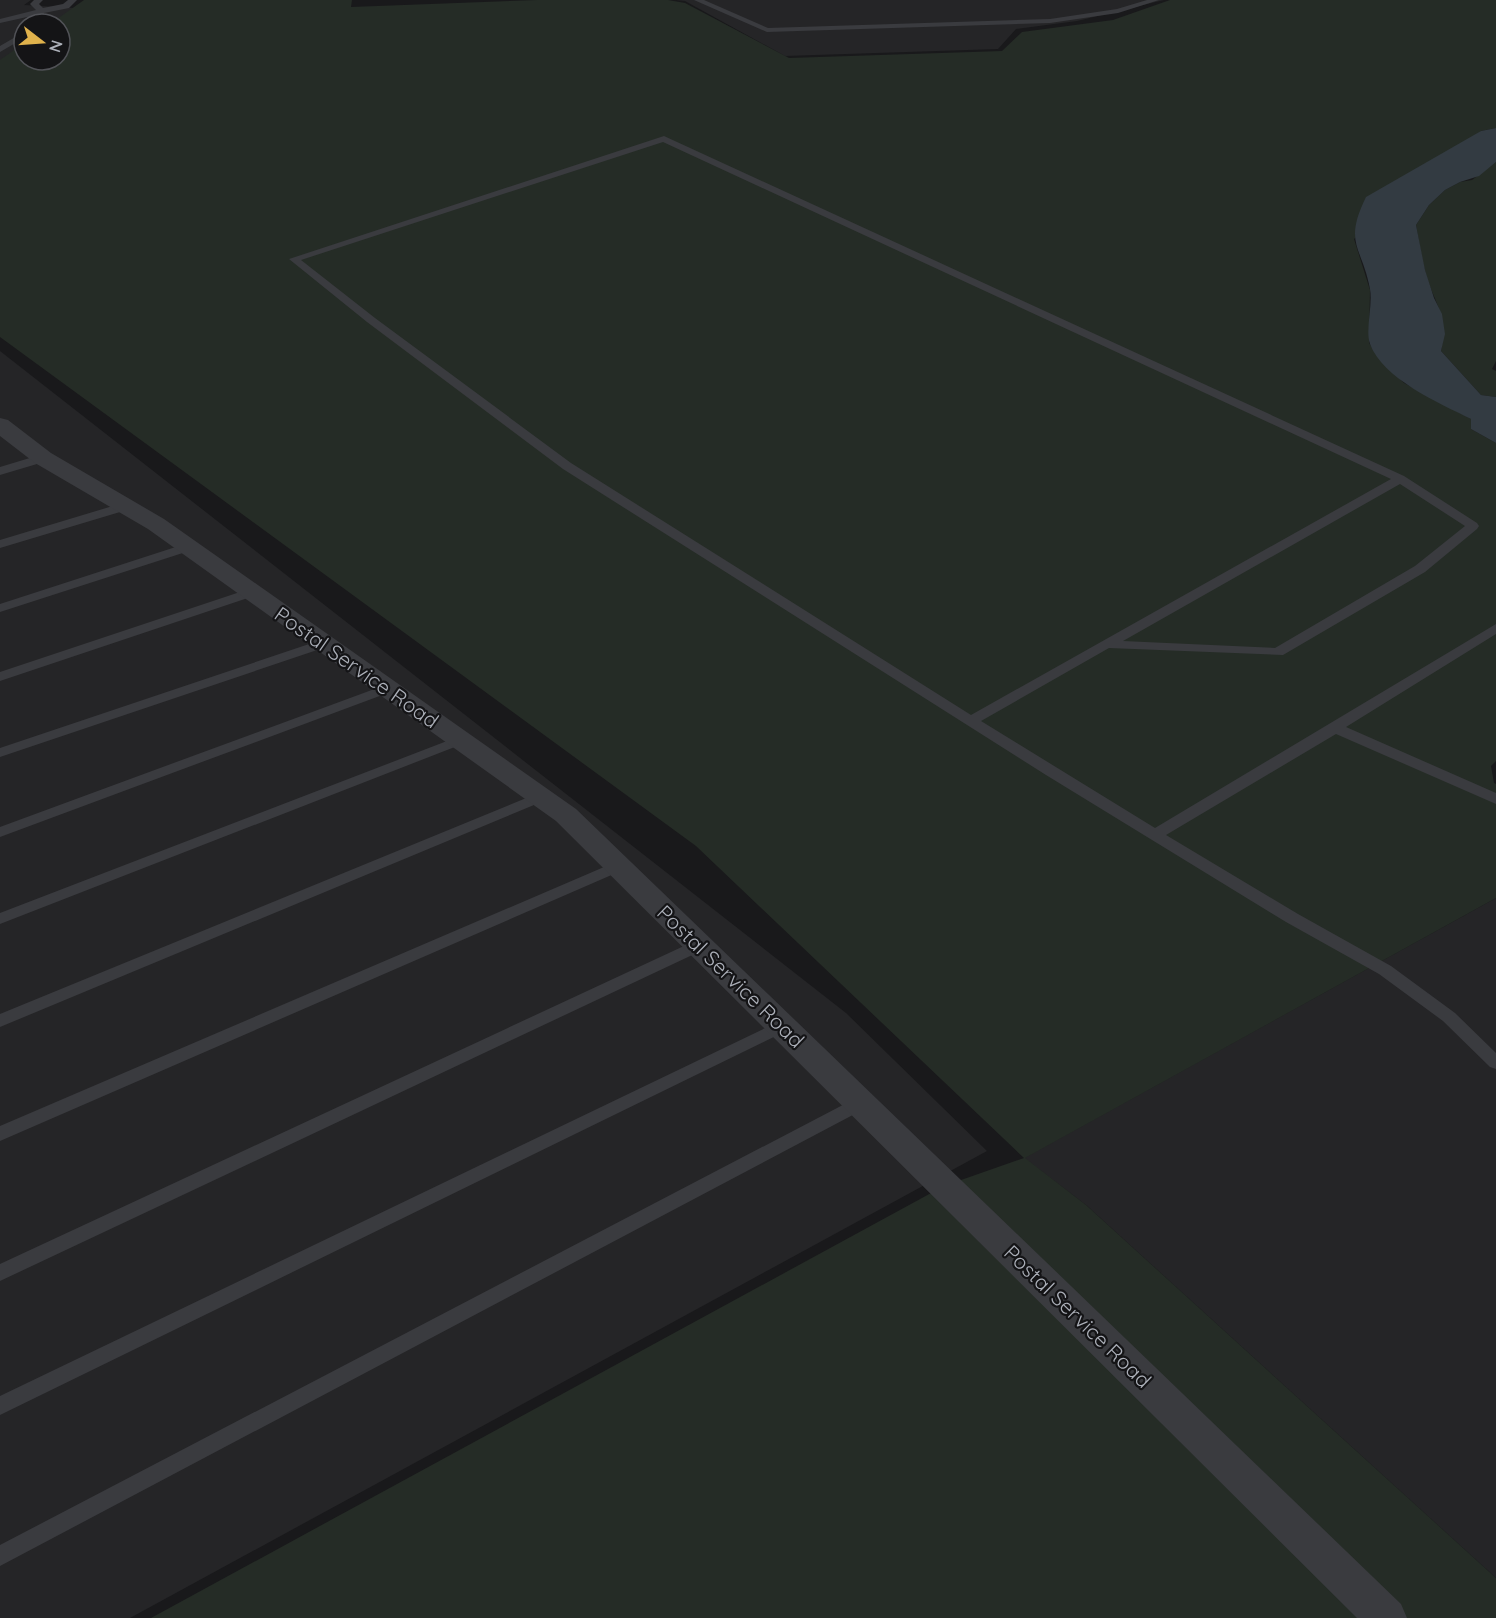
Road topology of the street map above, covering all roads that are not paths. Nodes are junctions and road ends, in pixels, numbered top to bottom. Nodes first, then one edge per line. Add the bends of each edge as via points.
1 (39, 0) edge
2 (73, 0) edge
3 (698, 0) edge
4 (1155, 0) edge
5 (41, 11) junction
6 (0, 21) edge
7 (0, 425) edge
8 (43, 458) junction
9 (0, 471) edge
10 (1400, 479) junction
11 (126, 506) junction
12 (0, 544) edge
13 (188, 547) junction
14 (252, 592) junction
15 (0, 608) edge
16 (1496, 628) edge
17 (324, 643) junction
18 (1108, 644) junction
19 (0, 677) edge
20 (388, 688) junction
21 (970, 721) junction
22 (1335, 728) junction
23 (460, 740) junction
24 (0, 753) edge
25 (541, 797) junction
26 (1496, 799) edge
27 (0, 832) edge
28 (1155, 835) junction
29 (618, 866) junction
30 (0, 919) edge
31 (699, 945) junction
32 (0, 1022) edge
33 (782, 1026) junction
34 (1496, 1064) edge
35 (860, 1102) junction
36 (0, 1134) edge
37 (0, 1273) edge
38 (0, 1406) edge
39 (0, 1557) edge
40 (1386, 1618) edge

1 - 5 lane via 34,4
2 - 5 lane via 66,6
3 - 4 lane via 767,30 1050,21 1118,11
5 - 6 lane
7 - 8 street, Postal Service Road
8 - 9 lane
8 - 11 street, Postal Service Road
10 - 18 lane
10 - 18 lane via 1473,526 1420,569 1278,652
10 - 21 lane via 664,139 294,259 567,466
11 - 12 lane
11 - 13 street, Postal Service Road
13 - 14 street, Postal Service Road
13 - 15 lane
14 - 17 street, Postal Service Road
14 - 19 lane
16 - 22 lane
17 - 20 street, Postal Service Road
17 - 24 lane
18 - 21 lane
20 - 23 street, Postal Service Road
20 - 27 lane
21 - 28 lane
22 - 26 lane
22 - 28 lane
23 - 25 street, Postal Service Road
23 - 30 lane
25 - 29 street, Postal Service Road via 567,815
25 - 32 lane
28 - 34 lane via 1385,970 1449,1017
29 - 31 street, Postal Service Road
29 - 36 lane
31 - 33 street, Postal Service Road
31 - 37 lane
33 - 35 street, Postal Service Road
33 - 38 lane
35 - 39 lane
35 - 40 street, Postal Service Road

